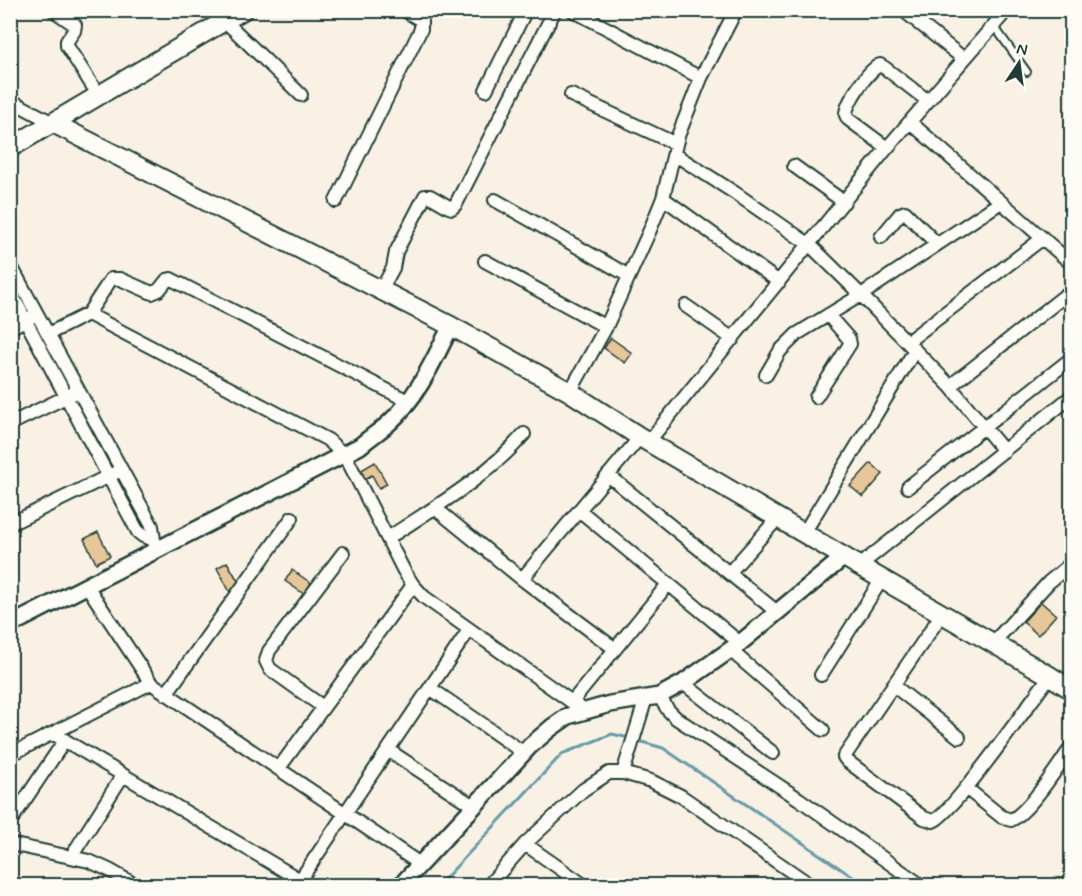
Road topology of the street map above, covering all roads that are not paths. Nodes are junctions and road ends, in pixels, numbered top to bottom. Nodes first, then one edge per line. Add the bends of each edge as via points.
1 (53, 10) edge
2 (243, 10) edge
3 (404, 10) edge
4 (526, 10) edge
5 (555, 10) edge
6 (572, 10) edge
7 (736, 10) edge
8 (903, 10) edge
9 (930, 10) edge
10 (1007, 10) edge
11 (225, 21) junction
12 (919, 24) junction
13 (993, 25) junction
14 (964, 59) junction
15 (1027, 72) dead end
16 (701, 78) junction
17 (486, 90) dead end
18 (571, 94) dead end
19 (302, 95) dead end
20 (99, 96) junction
21 (10, 100) edge
22 (928, 101) junction
23 (910, 122) junction
24 (53, 123) junction
25 (10, 148) edge
26 (887, 148) junction
27 (675, 149) junction
28 (794, 166) dead end
29 (663, 198) junction
30 (495, 200) dead end
31 (336, 201) dead end
32 (844, 202) junction
33 (1001, 202) junction
34 (881, 237) dead end
35 (1043, 238) junction
36 (938, 244) junction
37 (810, 245) junction
38 (485, 261) dead end
39 (10, 264) edge
40 (1071, 264) edge
41 (628, 276) junction
42 (779, 282) junction
43 (381, 290) junction
44 (1071, 290) edge
45 (10, 291) edge
46 (861, 295) junction
47 (686, 306) dead end
48 (88, 315) junction
49 (828, 315) junction
50 (32, 317) junction
51 (451, 326) junction
52 (606, 327) junction
53 (10, 328) edge
54 (48, 334) junction
55 (733, 339) junction
56 (911, 346) junction
57 (1071, 358) edge
58 (766, 375) dead end
59 (950, 386) junction
60 (570, 392) junction
61 (73, 393) junction
62 (1071, 396) edge
63 (816, 397) dead end
64 (408, 401) junction
65 (10, 424) edge
66 (985, 428) junction
67 (524, 434) dead end
68 (645, 439) junction
69 (1004, 451) junction
70 (343, 454) junction
71 (121, 470) junction
72 (109, 475) junction
73 (608, 475) junction
74 (908, 487) dead end
75 (435, 508) junction
76 (579, 510) junction
77 (292, 518) dead end
78 (778, 518) junction
79 (10, 524) edge
80 (804, 533) junction
81 (388, 538) junction
82 (156, 544) junction
83 (343, 552) dead end
84 (852, 561) junction
85 (1071, 563) edge
86 (729, 573) junction
87 (522, 579) junction
88 (882, 579) junction
89 (668, 584) junction
90 (413, 585) junction
91 (87, 586) junction
92 (777, 612) junction
93 (942, 614) junction
94 (10, 625) edge
95 (468, 630) junction
96 (992, 644) junction
97 (735, 646) junction
98 (615, 649) junction
99 (821, 675) dead end
100 (1050, 676) junction
101 (683, 682) junction
102 (151, 683) junction
103 (893, 685) junction
104 (430, 687) junction
105 (1071, 690) edge
106 (166, 694) junction
107 (649, 702) junction
108 (578, 706) junction
109 (323, 707) junction
110 (823, 730) dead end
111 (60, 737) junction
112 (959, 737) dead end
113 (1071, 746) edge
114 (388, 750) junction
115 (524, 753) junction
116 (773, 753) dead end
117 (10, 755) edge
118 (279, 768) junction
119 (623, 773) junction
120 (123, 775) junction
121 (966, 788) junction
122 (475, 807) junction
123 (345, 813) junction
124 (10, 822) edge
125 (10, 844) edge
126 (525, 844) junction
127 (71, 857) junction
128 (420, 864) junction
129 (298, 883) edge
130 (137, 885) edge
131 (400, 885) edge
132 (488, 885) edge
133 (585, 885) edge
134 (812, 885) edge
135 (922, 885) edge

1 - 20 street via 75,25 67,46
2 - 11 main road
3 - 31 street via 421,20 421,29
4 - 17 street
5 - 43 street via 456,204 452,208 425,196
6 - 16 street
7 - 16 street
8 - 12 street
9 - 12 street
10 - 13 street
11 - 19 street
11 - 20 main road
12 - 14 street
13 - 14 street
13 - 15 lane
14 - 22 street
16 - 27 street
18 - 27 street
20 - 24 main road
21 - 24 street
22 - 23 street
22 - 26 street via 880,65 872,69 848,105 846,115
23 - 26 street
23 - 33 street
24 - 25 main road
24 - 43 main road
26 - 32 street
27 - 29 street
27 - 37 street
28 - 32 street
29 - 41 street
29 - 42 street
30 - 41 street
32 - 37 street
33 - 35 street
33 - 36 street
34 - 36 street via 905,212
35 - 40 street
35 - 56 street
36 - 46 street
37 - 42 street
37 - 46 street
38 - 52 street
39 - 50 street
41 - 52 street
42 - 55 street
43 - 51 main road
44 - 59 street
45 - 50 street
46 - 49 street
46 - 56 street
47 - 55 street
48 - 54 street
48 - 64 street via 111,279 152,293 171,279
48 - 70 street via 319,435
49 - 58 street via 788,341
49 - 63 street via 850,344
50 - 53 street
50 - 54 street
50 - 61 street
51 - 60 main road
51 - 64 street
52 - 60 street
54 - 61 street
55 - 68 street
56 - 59 street
56 - 80 street
57 - 66 street
59 - 66 street
60 - 68 main road
61 - 65 street
61 - 71 street
61 - 72 street
62 - 69 street
64 - 70 street via 390,422
66 - 69 street
66 - 74 street
67 - 75 street via 494,465
68 - 73 street
68 - 78 main road
69 - 84 street
70 - 81 street
70 - 82 street
71 - 72 street
71 - 82 street via 152,526
72 - 79 street
72 - 82 street via 138,532
73 - 76 street
73 - 86 street
75 - 81 street
75 - 87 street
76 - 87 street
76 - 89 street
77 - 106 street
78 - 80 main road
78 - 86 street
80 - 84 main road
81 - 90 street
82 - 91 street
83 - 109 street via 269,651 266,661 270,669
84 - 88 main road
84 - 92 street
85 - 96 street
86 - 92 street
87 - 98 street
88 - 93 main road
88 - 99 street
89 - 97 street
89 - 98 street
90 - 95 street via 436,608
90 - 109 street
91 - 94 street
91 - 102 street
92 - 97 street
93 - 96 main road
93 - 103 street
95 - 104 street
95 - 108 street
96 - 100 main road
97 - 101 street
97 - 110 street
98 - 108 street
100 - 105 main road
100 - 121 street
101 - 107 street
101 - 116 street
102 - 106 street
102 - 111 street
103 - 112 street
103 - 121 street via 845,759 928,820 937,820
104 - 114 street
104 - 115 street
106 - 118 street
107 - 108 street
107 - 119 street
107 - 135 street via 668,711
108 - 115 street
109 - 118 street
111 - 117 street
111 - 120 street
111 - 124 street
113 - 121 street via 1056,771 1011,820
114 - 122 street
114 - 123 street
115 - 122 street
118 - 123 street
119 - 126 street via 609,773 597,779
119 - 134 street via 681,796
120 - 127 street
120 - 129 street
122 - 128 street
123 - 128 street
123 - 129 street
125 - 127 street
126 - 132 street
126 - 133 street
127 - 130 street via 89,861
128 - 131 street

